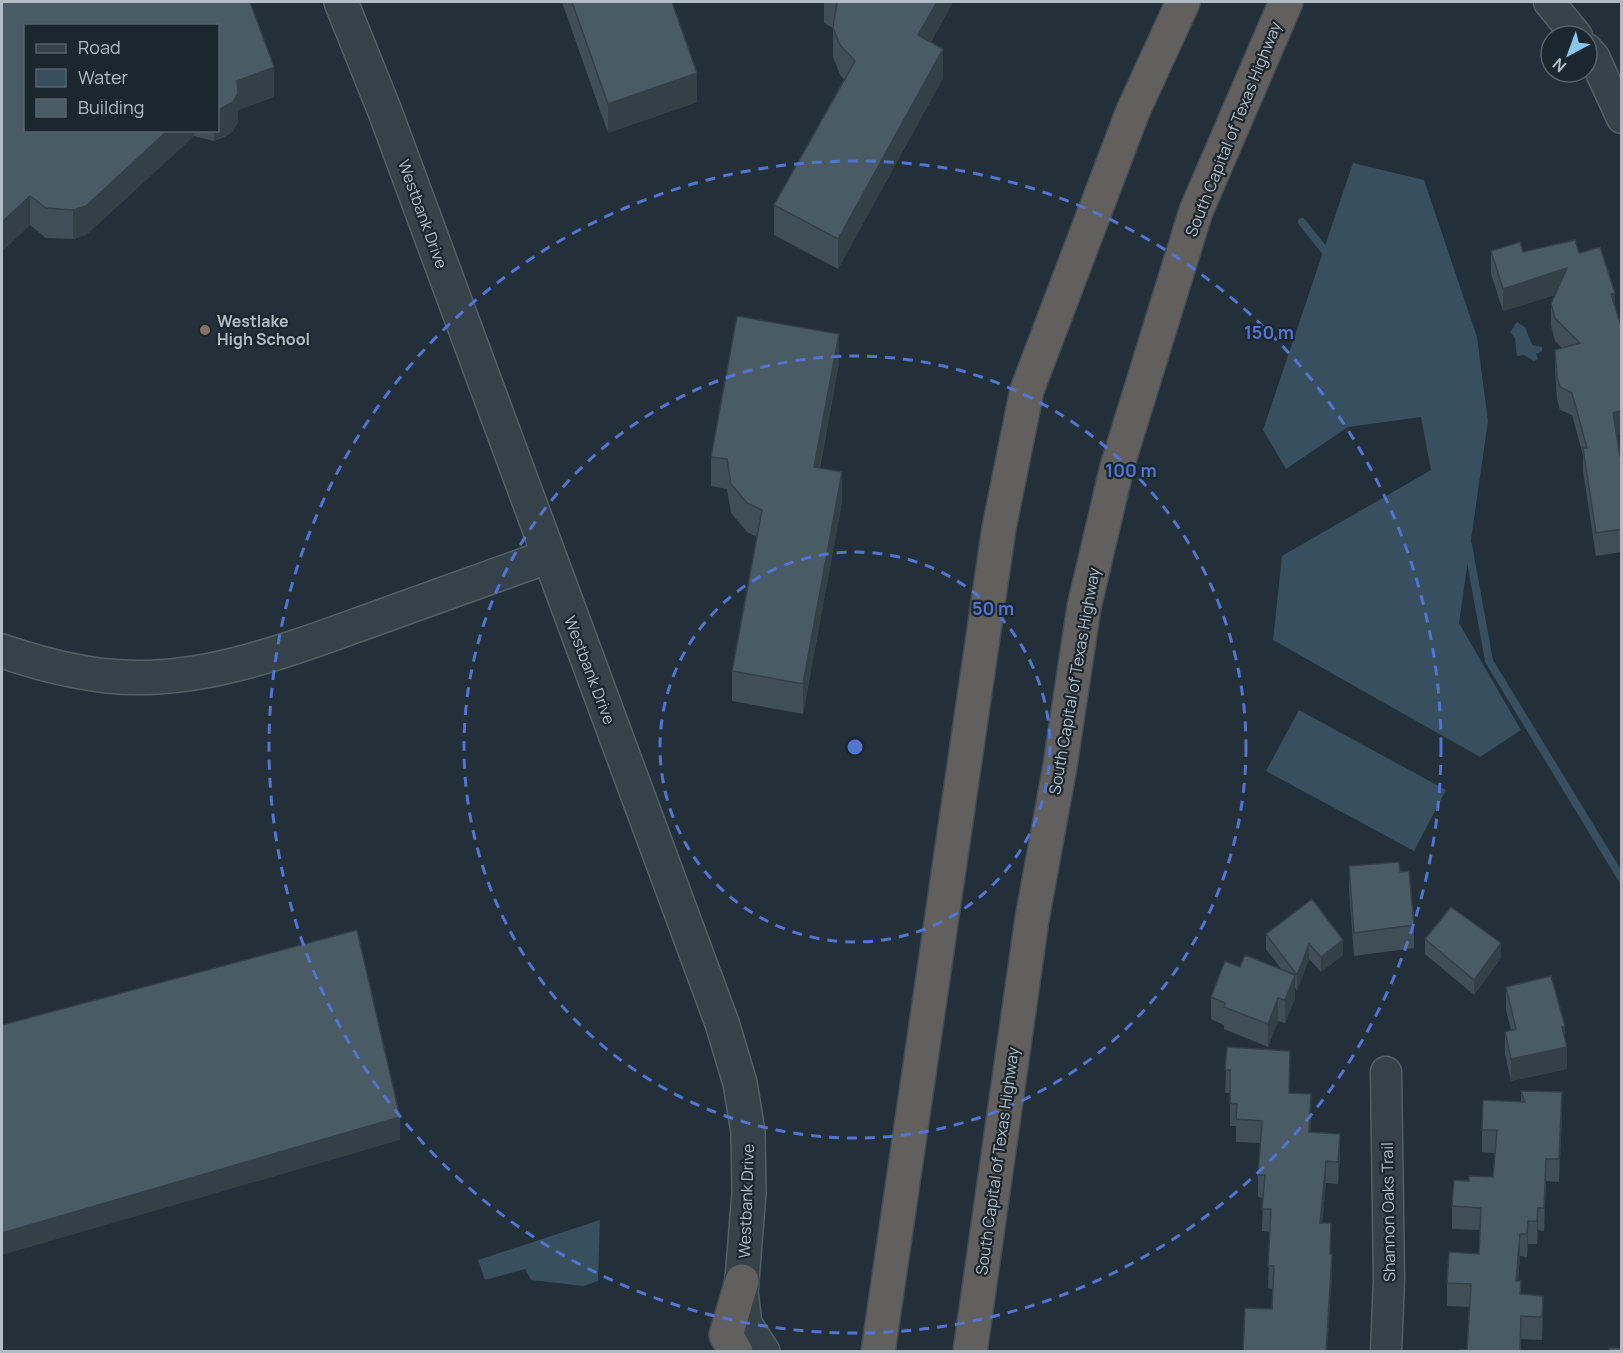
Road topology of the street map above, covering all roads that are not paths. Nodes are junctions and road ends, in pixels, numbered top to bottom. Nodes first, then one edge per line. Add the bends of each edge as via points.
1 (341, 2) edge
2 (1183, 2) edge
3 (1286, 2) edge
4 (1549, 2) edge
5 (1567, 24) edge
6 (1599, 68) edge
7 (1622, 118) edge
8 (549, 556) junction
9 (2, 651) edge
10 (1386, 1072) dead end
11 (742, 1281) junction
12 (735, 1352) edge
13 (763, 1352) edge
14 (878, 1352) edge
15 (970, 1352) edge
16 (1386, 1352) edge

1 - 8 street, Westbank Drive
2 - 14 highway via 1133,111 1027,390 999,528
3 - 15 highway, South Capital of Texas Highway via 1196,211 1117,467 1094,564 1032,919
4 - 5 street
6 - 7 street
8 - 9 street via 302,645 179,675 110,676 50,667
8 - 11 street, Westbank Drive via 722,1023 740,1083 748,1132 749,1193
10 - 16 street, Shannon Oaks Trail
11 - 12 highway via 726,1335
11 - 13 street, Westbank Drive via 745,1324

